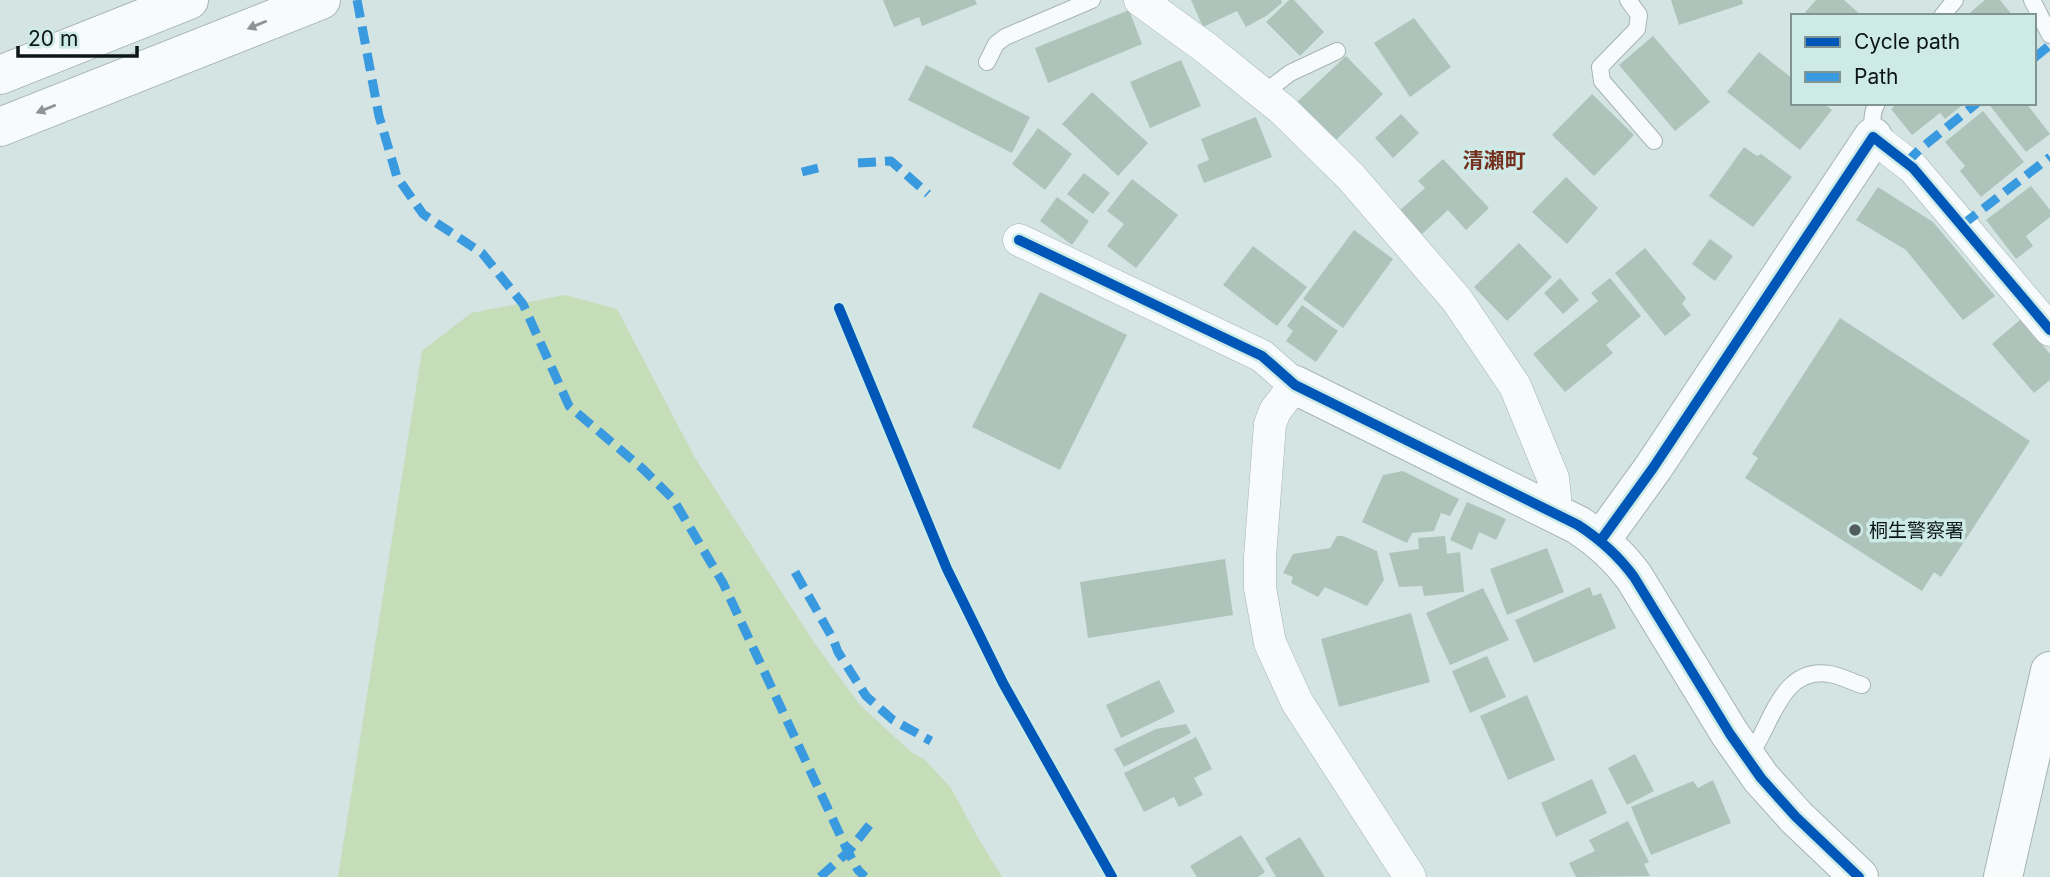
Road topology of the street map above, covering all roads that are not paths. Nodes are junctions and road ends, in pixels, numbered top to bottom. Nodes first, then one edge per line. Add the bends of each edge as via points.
1 (189, 0) edge
2 (321, 0) edge
3 (1092, 0) edge
4 (1628, 0) edge
5 (1955, 0) edge
6 (2032, 0) edge
7 (1146, 2) edge
8 (1944, 14) edge
9 (2050, 35) edge
10 (1337, 51) dead end
11 (987, 62) dead end
12 (0, 75) edge
13 (1264, 93) junction
14 (1875, 120) edge
15 (0, 127) edge
16 (1654, 142) dead end
17 (1019, 240) dead end
18 (2050, 330) edge
19 (1295, 385) junction
20 (1553, 513) junction
21 (1601, 540) junction
22 (2050, 671) edge
23 (1862, 685) dead end
24 (1747, 759) junction
25 (1410, 877) edge
26 (1859, 877) edge
27 (2003, 877) edge

1 - 12 street
2 -> 15 street
3 - 11 lane via 1005,37
4 - 16 lane via 1639,15 1637,29 1600,67 1602,81
5 - 8 lane
6 - 9 lane
7 - 13 street
10 - 13 lane via 1290,73
13 - 20 street via 1351,177 1457,300 1515,386 1553,478
14 - 18 street
14 - 21 street via 1653,468
17 - 19 street via 1262,356
19 - 20 street
19 - 25 street via 1270,424 1260,557 1267,633 1297,702
20 - 21 street
21 - 24 street via 1634,577
22 - 27 street
23 - 24 lane via 1829,674 1801,679 1776,704
24 - 26 street via 1796,817

